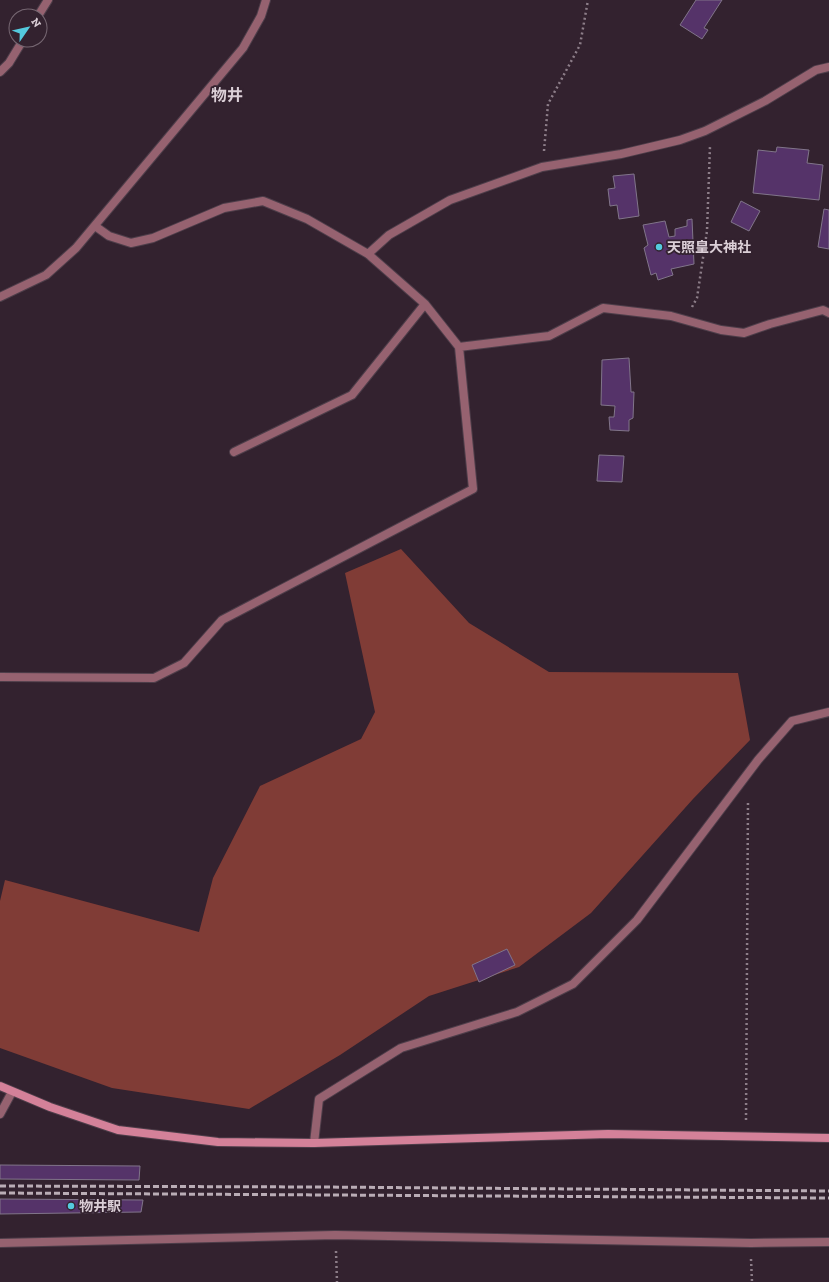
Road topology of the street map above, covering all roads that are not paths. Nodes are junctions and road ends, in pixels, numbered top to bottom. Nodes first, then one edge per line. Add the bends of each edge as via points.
1 (266, 0) edge
2 (18, 48) edge
3 (829, 67) edge
4 (0, 72) edge
5 (95, 226) junction
6 (368, 254) junction
7 (0, 297) edge
8 (425, 304) junction
9 (829, 313) edge
10 (459, 347) junction
11 (234, 452) dead end
12 (0, 677) edge
13 (829, 712) edge
14 (0, 1086) edge
15 (12, 1092) junction
16 (0, 1114) edge
17 (829, 1138) edge
18 (314, 1143) junction
19 (829, 1242) edge
20 (0, 1244) edge

1 - 5 street via 261,16 243,48
2 - 4 street
3 - 6 street via 816,70 766,101 680,140 621,154 542,167 450,200 388,235
5 - 6 street via 109,236 131,243 153,238 224,208 263,201 307,219
5 - 7 street via 76,248 46,275
6 - 8 street
8 - 10 street
8 - 11 street via 352,395
9 - 10 street via 823,310 744,333 721,330 671,316 603,308 549,336
10 - 12 street via 473,489 222,620 184,662 154,678
13 - 18 street via 792,721 637,920 573,984 517,1012 401,1048 319,1099
14 - 15 street
15 - 16 street
15 - 18 street via 50,1108 118,1130 218,1142
17 - 18 street via 608,1134
19 - 20 street via 751,1243 335,1235

